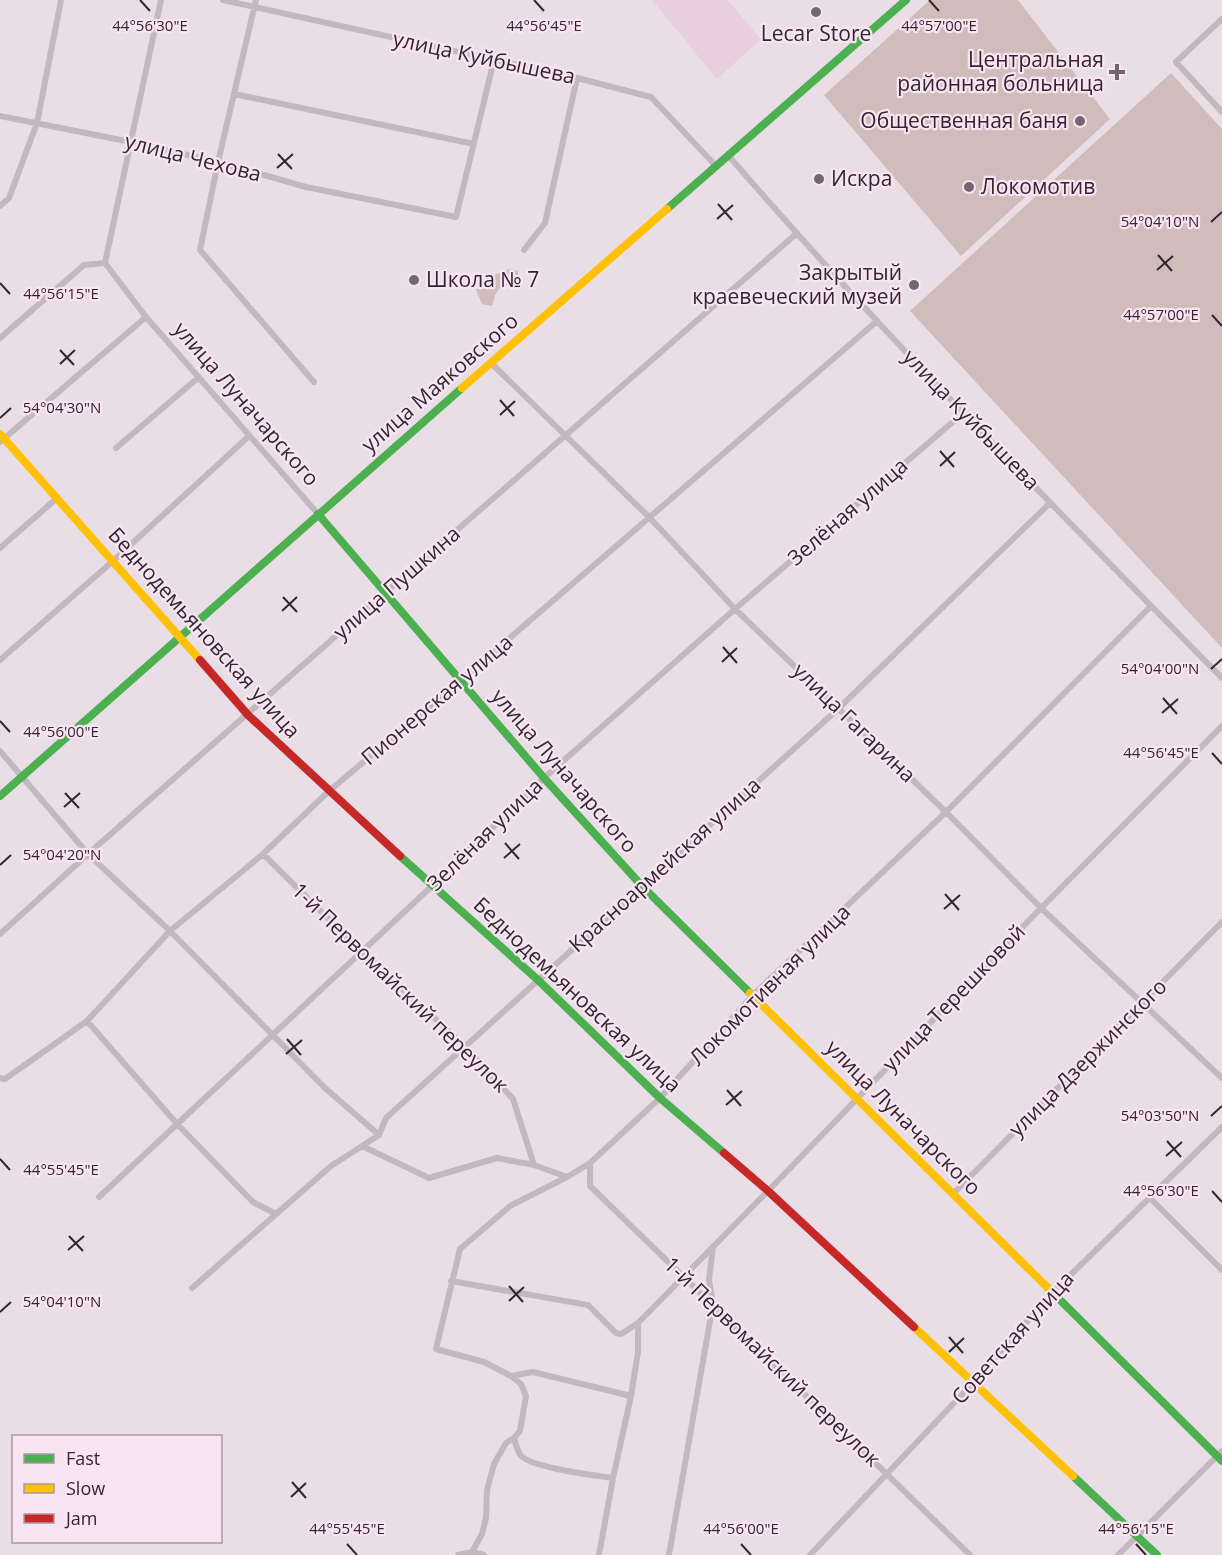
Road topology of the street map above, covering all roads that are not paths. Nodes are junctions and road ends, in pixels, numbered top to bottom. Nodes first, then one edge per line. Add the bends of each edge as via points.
1 (61, 0) edge
2 (161, 0) edge
3 (223, 0) edge
4 (906, 0) edge
5 (255, 4) edge
6 (1222, 19) edge
7 (494, 60) junction
8 (577, 78) junction
9 (234, 94) junction
10 (1222, 112) edge
11 (0, 116) edge
12 (37, 123) junction
13 (132, 142) junction
14 (474, 144) junction
15 (728, 155) junction
16 (218, 162) junction
17 (716, 166) junction
18 (0, 206) edge
19 (796, 234) junction
20 (524, 250) dead end
21 (105, 263) junction
22 (146, 317) junction
23 (877, 321) junction
24 (0, 338) edge
25 (491, 363) junction
26 (199, 377) junction
27 (314, 382) dead end
28 (962, 414) junction
29 (564, 435) junction
30 (249, 436) junction
31 (1, 438) edge
32 (116, 448) dead end
33 (57, 498) junction
34 (1050, 503) junction
35 (318, 514) junction
36 (650, 518) junction
37 (0, 548) edge
38 (113, 561) junction
39 (386, 592) junction
40 (1151, 606) junction
41 (735, 609) junction
42 (180, 638) junction
43 (0, 660) edge
44 (1222, 678) edge
45 (461, 680) junction
46 (838, 709) junction
47 (248, 715) junction
48 (1222, 726) edge
49 (0, 751) edge
50 (22, 776) junction
51 (544, 778) junction
52 (329, 791) junction
53 (0, 796) edge
54 (946, 812) junction
55 (88, 854) junction
56 (263, 854) junction
57 (432, 886) junction
58 (642, 886) junction
59 (1041, 908) junction
60 (1222, 922) edge
61 (170, 931) junction
62 (0, 934) edge
63 (362, 952) junction
64 (538, 980) junction
65 (753, 995) junction
66 (1142, 1003) junction
67 (87, 1022) junction
68 (273, 1035) junction
69 (465, 1046) junction
70 (0, 1078) edge
71 (1222, 1078) edge
72 (660, 1098) junction
73 (857, 1098) junction
74 (178, 1125) junction
75 (1222, 1127) edge
76 (379, 1135) junction
77 (362, 1146) junction
78 (590, 1163) junction
79 (534, 1166) junction
80 (567, 1177) junction
81 (768, 1191) junction
82 (953, 1194) junction
83 (99, 1197) dead end
84 (1149, 1197) junction
85 (276, 1214) junction
86 (713, 1245) junction
87 (1222, 1270) edge
88 (684, 1275) junction
89 (451, 1281) junction
90 (192, 1288) dead end
91 (1053, 1292) junction
92 (713, 1304) junction
93 (638, 1323) junction
94 (511, 1376) junction
95 (972, 1384) junction
96 (631, 1396) junction
97 (514, 1438) junction
98 (1220, 1456) edge
99 (886, 1474) junction
100 (613, 1478) junction
101 (1138, 1537) junction
102 (472, 1552) junction
103 (458, 1555) edge
104 (484, 1555) edge
105 (599, 1555) edge
106 (669, 1555) edge
107 (810, 1555) edge
108 (970, 1555) edge
109 (1118, 1555) edge
110 (1157, 1555) edge

1 - 12 street
2 - 13 street
3 - 5 street, улица Куйбышева
4 - 15 main road, улица Маяковского
5 - 7 street, улица Куйбышева
5 - 9 street
6 - 10 street via 1176,62
7 - 8 street, улица Куйбышева
7 - 14 street
8 - 17 street, улица Куйбышева via 651,97
8 - 20 street via 545,223
9 - 14 street
9 - 16 street
11 - 12 street, улица Чехова
12 - 13 street, улица Чехова
12 - 18 street via 9,198
13 - 16 street, улица Чехова
13 - 21 street
14 - 16 street, улица Чехова via 456,217 306,187
15 - 17 main road, улица Маяковского
15 - 19 street, улица Куйбышева
16 - 27 street via 200,250
17 - 25 main road, улица Маяковского
19 - 23 street, улица Куйбышева
19 - 29 street, улица Пушкина
21 - 22 street, улица Луначарского
21 - 24 street via 84,265
22 - 26 street, улица Луначарского
22 - 31 street
23 - 28 street, улица Куйбышева
23 - 36 street, Пионерская улица
25 - 29 street, улица Гагарина
25 - 35 main road, улица Маяковского
26 - 30 street, улица Луначарского
26 - 32 street
28 - 34 street, улица Куйбышева
28 - 41 street, Зелёная улица
29 - 36 street, улица Гагарина
29 - 39 street, улица Пушкина
30 - 35 street, улица Луначарского
30 - 38 street
31 - 33 main road, Беднодемьяновская улица
33 - 37 street
33 - 38 main road, Беднодемьяновская улица
34 - 40 street, улица Куйбышева
34 - 46 street, Красноармейская улица
35 - 39 main road, улица Луначарского
35 - 42 main road, улица Маяковского
36 - 41 street, улица Гагарина
36 - 45 street, Пионерская улица
38 - 42 main road, Беднодемьяновская улица
38 - 43 street
39 - 45 main road, улица Луначарского
39 - 47 street, улица Пушкина
40 - 44 street, улица Куйбышева
40 - 54 street, Локомотивная улица
41 - 46 street, улица Гагарина
41 - 51 street, Зелёная улица
42 - 47 main road, Беднодемьяновская улица
42 - 50 main road, улица Маяковского
45 - 51 main road, улица Луначарского
45 - 52 street, Пионерская улица
46 - 54 street, улица Гагарина
46 - 58 street, Красноармейская улица
47 - 52 main road, Беднодемьяновская улица
47 - 55 street, улица Пушкина
48 - 59 street, улица Терешковой
49 - 50 street
50 - 53 main road, улица Маяковского
50 - 55 street
51 - 57 street, Зелёная улица
51 - 58 main road, улица Луначарского
52 - 56 street, Пионерская улица
52 - 57 main road, Беднодемьяновская улица
54 - 59 street, улица Гагарина
54 - 65 street, Локомотивная улица
55 - 61 street
55 - 62 street, улица Пушкина
56 - 61 street, Пионерская улица
56 - 63 street, 1-й Первомайский переулок
57 - 63 street, Зелёная улица
57 - 64 main road, Беднодемьяновская улица
58 - 64 street, Красноармейская улица
58 - 65 main road, улица Луначарского
59 - 66 street, улица Гагарина
59 - 73 street, улица Терешковой
60 - 66 street, улица Дзержинского
61 - 67 street, Пионерская улица
61 - 68 street
63 - 68 street, Зелёная улица
63 - 69 street, 1-й Первомайский переулок
64 - 69 street, Красноармейская улица
64 - 72 main road, Беднодемьяновская улица
65 - 72 street, Локомотивная улица
65 - 73 main road, улица Луначарского
66 - 71 street, улица Гагарина
66 - 82 street, улица Дзержинского
67 - 70 street, Пионерская улица via 5,1079
67 - 74 street
68 - 74 street, Зелёная улица
68 - 76 street
69 - 76 street, Красноармейская улица via 386,1118
69 - 79 street, 1-й Первомайский переулок via 513,1099
72 - 78 street, Локомотивная улица
72 - 81 main road, Беднодемьяновская улица
73 - 81 street, улица Терешковой
73 - 82 main road, улица Луначарского
74 - 83 street, Зелёная улица
74 - 85 street via 253,1202
75 - 84 street, Советская улица
76 - 77 street, Красноармейская улица
77 - 79 street via 429,1178 497,1158
77 - 85 street, Красноармейская улица via 331,1166
78 - 80 street, Локомотивная улица
78 - 88 street, 1-й Первомайский переулок via 590,1186
79 - 80 street
80 - 89 street, Локомотивная улица via 510,1206 460,1249
81 - 86 street, улица Терешковой
81 - 95 main road, Беднодемьяновская улица
82 - 91 main road, улица Луначарского
84 - 87 street
84 - 91 street, Советская улица
85 - 90 street, Красноармейская улица
86 - 88 street, улица Терешковой
86 - 92 street via 709,1280
88 - 92 street, 1-й Первомайский переулок
88 - 93 street, улица Терешковой
89 - 93 street via 588,1305 616,1333
89 - 94 street, Локомотивная улица via 436,1349 484,1362
91 - 95 street, Советская улица
91 - 98 main road, улица Луначарского
92 - 99 street, 1-й Первомайский переулок
92 - 106 street
93 - 96 street
94 - 96 street via 533,1372
94 - 97 street via 526,1396 520,1431
95 - 99 street, Советская улица
95 - 101 main road, Беднодемьяновская улица
96 - 100 street
97 - 100 street via 522,1456 535,1463
97 - 102 street via 506,1443 494,1464 487,1490 486,1518
98 - 101 street
99 - 107 street, Советская улица
99 - 108 street, 1-й Первомайский переулок
100 - 105 street
101 - 109 street
101 - 110 main road, Беднодемьяновская улица
102 - 103 street
102 - 104 street

